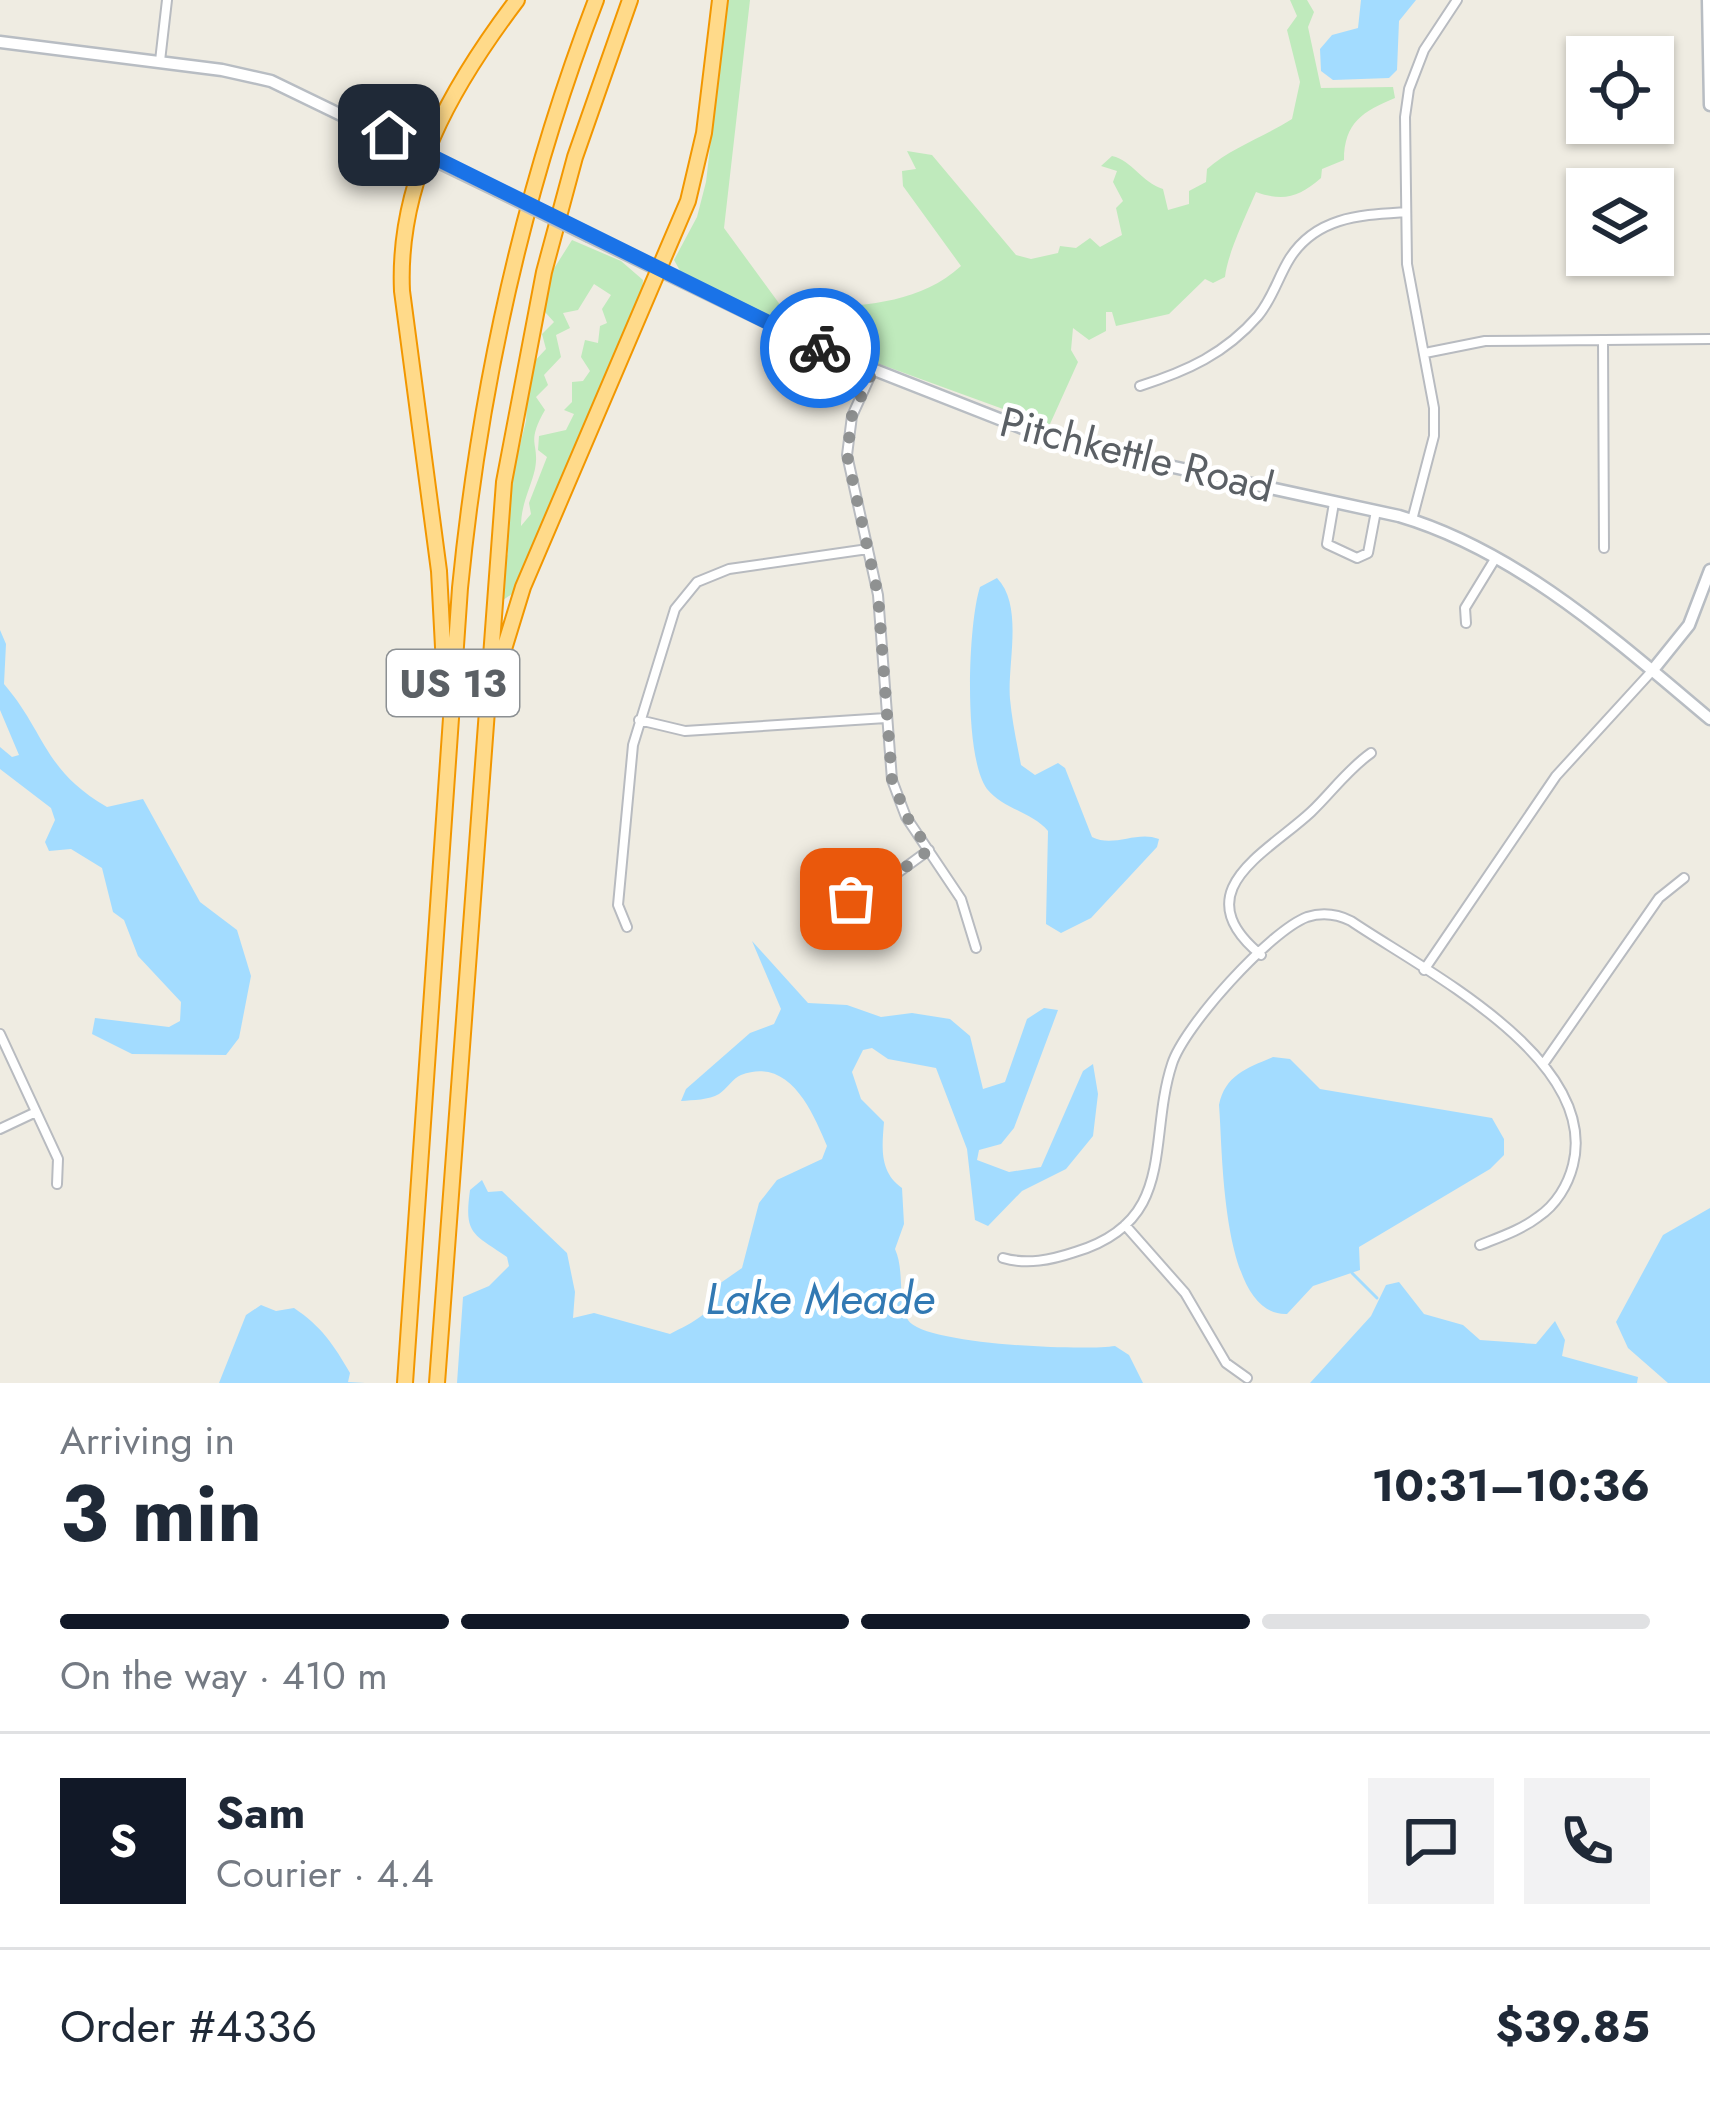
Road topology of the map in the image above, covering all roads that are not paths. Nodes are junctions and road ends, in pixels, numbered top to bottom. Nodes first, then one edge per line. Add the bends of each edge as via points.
1 (167, 0) edge
2 (517, 0) edge
3 (596, 0) edge
4 (630, 0) edge
5 (720, 0) edge
6 (1457, 0) edge
7 (1708, 0) edge
8 (0, 42) edge
9 (160, 61) junction
10 (1710, 105) edge
11 (425, 153) junction
12 (1406, 212) junction
13 (662, 271) junction
14 (1710, 339) edge
15 (1603, 340) junction
16 (1424, 353) junction
17 (873, 370) junction
18 (1140, 386) dead end
19 (1334, 502) junction
20 (1376, 511) junction
21 (1412, 520) junction
22 (868, 548) junction
23 (1604, 548) dead end
24 (1495, 559) junction
25 (1710, 570) edge
26 (1466, 623) dead end
27 (1652, 671) junction
28 (886, 718) junction
29 (1710, 719) edge
30 (640, 720) junction
31 (1371, 753) dead end
32 (479, 770) junction
33 (447, 774) junction
34 (929, 850) junction
35 (1684, 878) dead end
36 (851, 899) dead end
37 (626, 926) dead end
38 (976, 948) dead end
39 (1261, 955) junction
40 (1424, 970) junction
41 (0, 1034) edge
42 (1544, 1063) junction
43 (36, 1112) junction
44 (0, 1129) edge
45 (57, 1184) dead end
46 (1125, 1225) junction
47 (1480, 1246) dead end
48 (1003, 1258) dead end
49 (1246, 1378) dead end
50 (405, 1383) edge
51 (437, 1383) edge

1 - 9 street
2 - 11 highway
3 - 33 highway, US 13 via 542,157 490,369 466,527
4 - 32 highway, US 13 via 575,158 528,342 496,548
5 - 13 highway via 698,165
6 - 12 street via 1409,88
7 - 10 main road
8 - 9 main road, Pitchkettle Road
9 - 11 main road, Pitchkettle Road via 290,88
11 - 13 main road, Pitchkettle Road, bridge
11 - 33 highway via 405,221 401,272 442,604
12 - 16 street
12 - 18 street via 1351,216 1312,234 1236,339 1198,365
13 - 17 main road, Pitchkettle Road
13 - 32 highway via 506,631
14 - 15 street
15 - 16 street via 1484,341
15 - 23 street
16 - 21 street via 1434,436
17 - 19 main road, Pitchkettle Road via 1088,450
17 - 22 street via 847,441
19 - 20 main road, Pitchkettle Road
19 - 20 street via 1327,544 1357,558 1368,553
20 - 21 main road, Pitchkettle Road
21 - 24 main road, Pitchkettle Road
22 - 28 street
22 - 30 street via 729,569 697,582 675,609
24 - 26 street via 1466,608
24 - 27 main road, Pitchkettle Road
25 - 27 main road via 1689,625
27 - 29 main road, Pitchkettle Road
27 - 40 street via 1556,776
28 - 30 street via 685,730
28 - 34 street via 897,797
30 - 37 street via 618,905
31 - 39 street via 1240,870 1233,917
32 - 51 highway, US 13
33 - 50 highway, US 13
34 - 36 street
34 - 38 street via 961,899
35 - 42 street via 1659,898
39 - 40 street via 1294,923 1333,914
39 - 46 street via 1178,1050 1155,1177
40 - 42 street
41 - 43 street
42 - 47 street via 1573,1126 1570,1173 1545,1212
43 - 44 street
43 - 45 street via 58,1159
46 - 48 street via 1065,1256
46 - 49 street via 1185,1293 1226,1363

